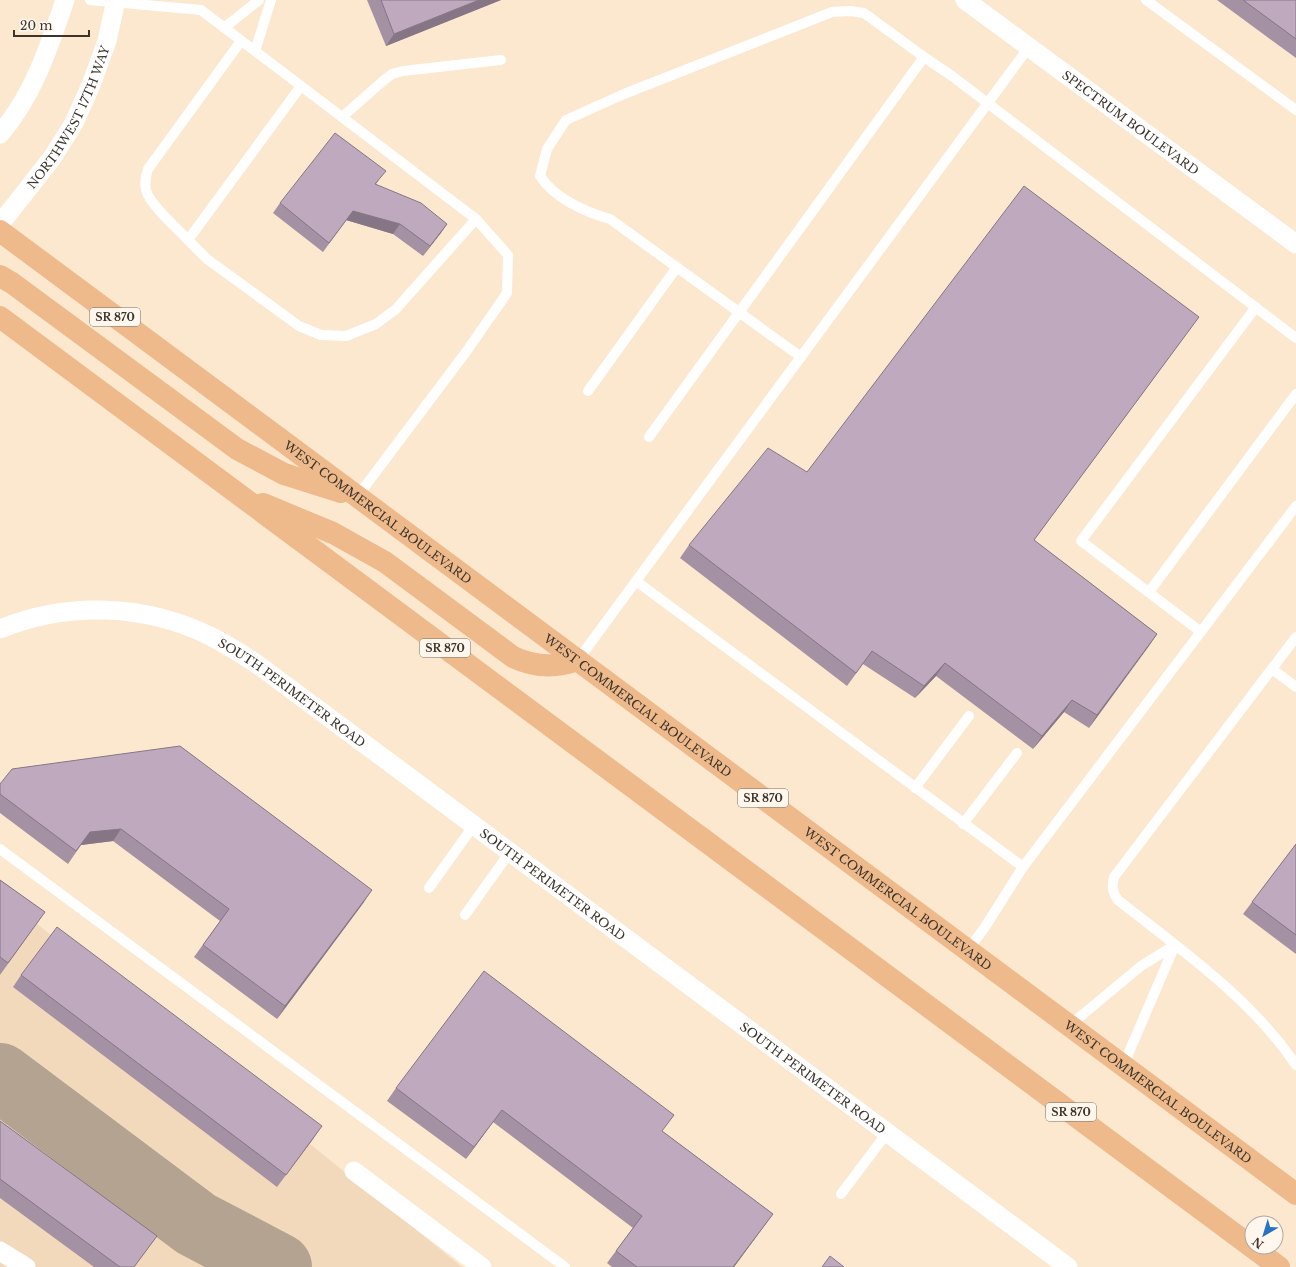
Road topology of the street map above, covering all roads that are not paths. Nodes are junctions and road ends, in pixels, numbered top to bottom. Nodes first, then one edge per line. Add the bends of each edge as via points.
1 (65, 0) edge
2 (90, 0) edge
3 (259, 0) edge
4 (271, 0) edge
5 (1146, 0) edge
6 (116, 1) edge
7 (968, 1) edge
8 (224, 28) junction
9 (241, 41) junction
10 (1029, 47) junction
11 (255, 51) junction
12 (924, 57) junction
13 (501, 60) dead end
14 (301, 86) junction
15 (988, 104) junction
16 (1296, 110) edge
17 (342, 117) junction
18 (0, 134) edge
19 (476, 219) junction
20 (0, 224) edge
21 (0, 231) edge
22 (1294, 238) edge
23 (188, 240) junction
24 (677, 267) junction
25 (0, 276) edge
26 (1256, 307) junction
27 (739, 312) junction
28 (0, 317) edge
29 (1296, 338) edge
30 (801, 357) junction
31 (588, 391) dead end
32 (1296, 394) edge
33 (649, 437) dead end
34 (230, 490) junction
35 (358, 497) junction
36 (1296, 506) edge
37 (636, 581) junction
38 (1149, 592) junction
39 (0, 629) edge
40 (1201, 632) junction
41 (1296, 637) edge
42 (578, 660) junction
43 (1272, 670) junction
44 (1296, 687) edge
45 (969, 716) dead end
46 (1017, 754) dead end
47 (915, 788) junction
48 (963, 824) junction
49 (474, 825) junction
50 (0, 848) edge
51 (510, 852) junction
52 (1023, 867) junction
53 (429, 888) dead end
54 (465, 915) dead end
55 (1175, 945) junction
56 (968, 950) junction
57 (1070, 1026) junction
58 (1296, 1065) edge
59 (1122, 1066) junction
60 (887, 1133) junction
61 (354, 1171) dead end
62 (841, 1194) dead end
63 (1296, 1194) edge
64 (1244, 1241) edge
65 (0, 1251) edge
66 (1263, 1255) edge
67 (26, 1267) edge
68 (482, 1267) edge
69 (564, 1267) edge
70 (1068, 1267) edge
71 (1279, 1267) edge

1 - 18 street via 36,77 15,115
2 - 6 lane
3 - 8 lane
4 - 11 lane
5 - 16 lane
6 - 8 lane via 201,10
6 - 20 street, NORTHWEST 17TH WAY via 107,41 74,123 52,158
7 - 10 street, SPECTRUM BOULEVARD
8 - 9 lane
9 - 11 lane
9 - 23 lane via 148,169 146,192
10 - 15 lane
10 - 22 street, SPECTRUM BOULEVARD
11 - 14 lane
12 - 15 lane
12 - 24 lane via 864,13 832,12 624,94 566,120 546,149 540,176 546,185 590,214 610,219
12 - 27 lane
13 - 17 lane via 403,70 392,74
14 - 17 lane
14 - 23 lane
15 - 26 lane
15 - 30 lane
17 - 19 lane
19 - 23 lane via 396,309 376,324 346,336 320,335 299,326 207,259
19 - 35 lane via 508,255 507,293
21 - 35 highway, WEST COMMERCIAL BOULEVARD / SR 870
24 - 27 lane
24 - 31 lane
25 - 35 highway via 237,449 284,474
26 - 29 lane
26 - 38 lane via 1081,541
27 - 30 lane
27 - 33 lane
28 - 34 highway, SR 870
30 - 37 lane
32 - 38 lane
34 - 42 highway via 333,533 385,562 521,661 544,665 568,664
34 - 64 highway, SR 870
35 - 42 highway, WEST COMMERCIAL BOULEVARD / SR 870
36 - 40 lane
37 - 42 lane
37 - 47 lane
38 - 40 lane
39 - 49 street, SOUTH PERIMETER ROAD via 39,616 92,609 135,612 194,629 227,645 262,667
40 - 52 lane
41 - 43 lane
42 - 56 highway, WEST COMMERCIAL BOULEVARD / SR 870
43 - 44 lane
43 - 55 lane via 1114,877 1113,893 1118,900
45 - 47 lane
46 - 48 lane
47 - 48 lane
48 - 52 lane
49 - 51 street, SOUTH PERIMETER ROAD
49 - 53 lane
50 - 69 lane
51 - 54 lane
51 - 60 street, SOUTH PERIMETER ROAD
52 - 56 lane
55 - 57 lane via 1141,966
55 - 58 lane via 1245,1003 1269,1028
55 - 59 lane
56 - 57 highway, WEST COMMERCIAL BOULEVARD / SR 870
57 - 59 highway, WEST COMMERCIAL BOULEVARD / SR 870
59 - 63 highway, WEST COMMERCIAL BOULEVARD / SR 870
60 - 62 lane
60 - 70 street, SOUTH PERIMETER ROAD
61 - 68 street
65 - 67 street
66 - 71 highway, SR 870

